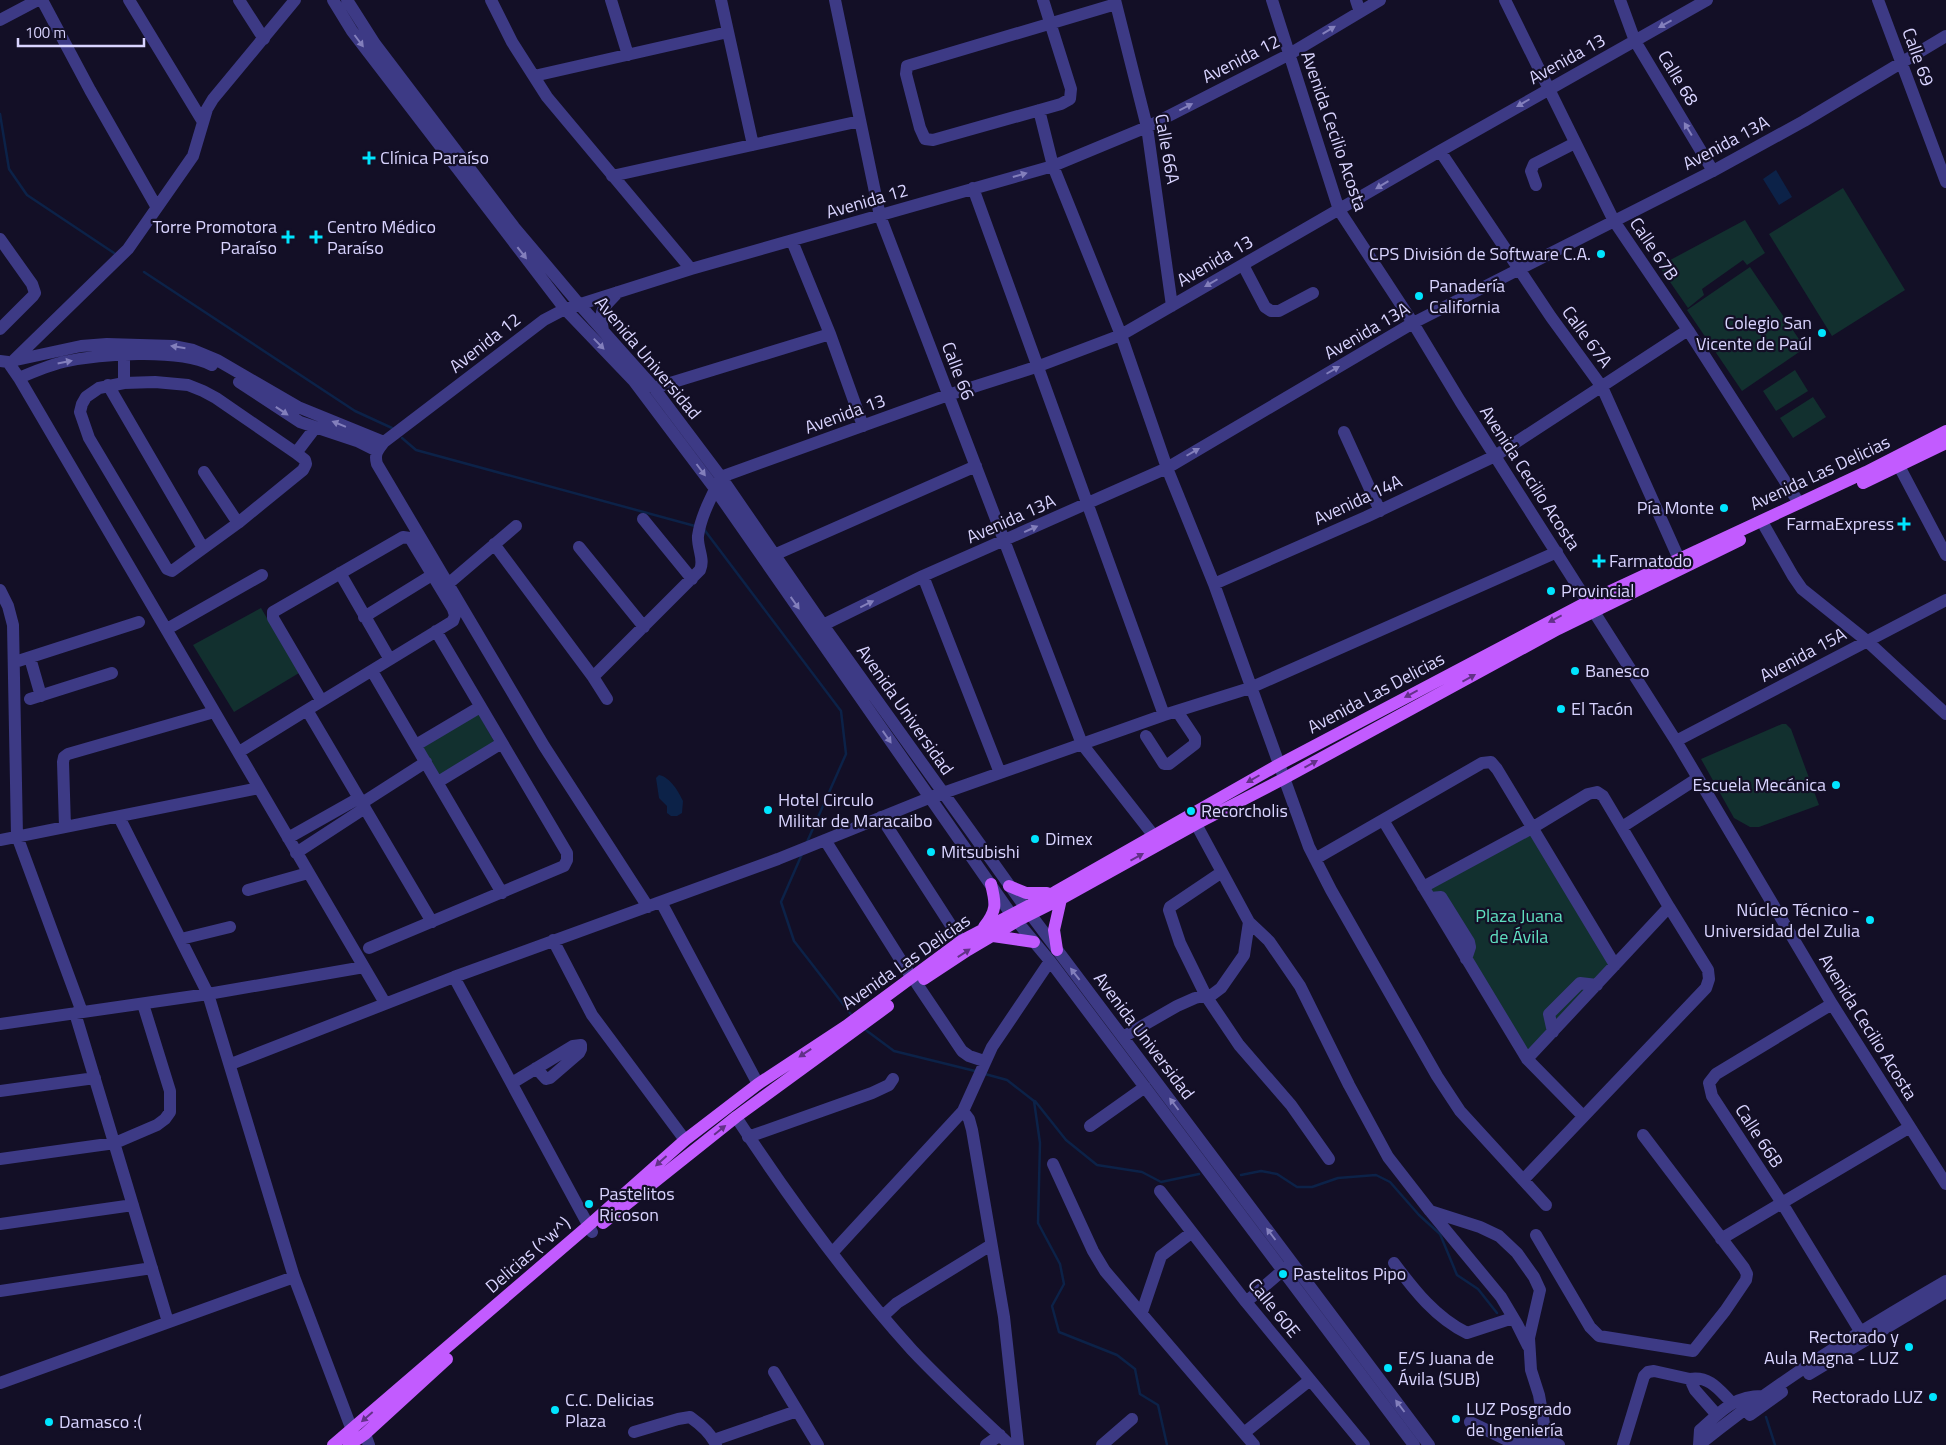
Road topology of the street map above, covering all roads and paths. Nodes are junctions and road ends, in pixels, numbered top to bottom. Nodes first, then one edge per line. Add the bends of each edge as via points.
1 (38, 0) edge
2 (42, 0) edge
3 (129, 0) edge
4 (239, 0) edge
5 (295, 0) edge
6 (332, 0) edge
7 (347, 0) edge
8 (491, 0) edge
9 (611, 0) edge
10 (721, 0) edge
11 (835, 0) edge
12 (1043, 0) edge
13 (1272, 0) edge
14 (1380, 0) edge
15 (1505, 0) edge
16 (1620, 0) edge
17 (1707, 0) edge
18 (1878, 0) edge
19 (1116, 2) edge
20 (1358, 6) edge
21 (0, 20) edge
22 (1049, 23) junction
23 (728, 32) junction
24 (1946, 36) edge
25 (264, 39) junction
26 (1635, 41) junction
27 (628, 55) junction
28 (1288, 55) junction
29 (1900, 62) junction
30 (534, 76) junction
31 (1549, 88) junction
32 (1039, 110) junction
33 (860, 121) junction
34 (203, 122) junction
35 (1147, 127) junction
36 (1575, 142) junction
37 (753, 145) junction
38 (1440, 150) junction
39 (1053, 166) junction
40 (1713, 171) junction
41 (1945, 175) edge
42 (612, 176) junction
43 (1536, 185) dead end
44 (973, 188) junction
45 (156, 206) junction
46 (1339, 210) junction
47 (880, 216) junction
48 (1614, 221) junction
49 (0, 239) edge
50 (792, 241) junction
51 (1243, 265) junction
52 (691, 268) junction
53 (1518, 268) junction
54 (618, 292) junction
55 (1313, 293) dead end
56 (579, 304) junction
57 (1172, 306) junction
58 (565, 309) junction
59 (1413, 323) junction
60 (0, 329) edge
61 (603, 330) junction
62 (1688, 330) junction
63 (830, 334) junction
64 (1120, 335) junction
65 (124, 355) junction
66 (7, 361) edge
67 (1039, 366) junction
68 (19, 378) junction
69 (124, 383) junction
70 (108, 385) junction
71 (1602, 386) junction
72 (654, 388) junction
73 (948, 395) junction
74 (863, 426) junction
75 (315, 428) junction
76 (1946, 431) edge
77 (1344, 432) dead end
78 (1946, 443) edge
79 (381, 446) junction
80 (296, 453) junction
81 (1495, 456) junction
82 (976, 466) junction
83 (1899, 466) junction
84 (1167, 468) junction
85 (204, 472) dead end
86 (718, 483) junction
87 (1800, 503) junction
88 (1088, 504) junction
89 (1380, 511) junction
90 (643, 519) dead end
91 (238, 523) junction
92 (516, 526) dead end
93 (1766, 527) junction
94 (1004, 541) junction
95 (494, 544) junction
96 (579, 547) dead end
97 (204, 548) junction
98 (1557, 552) junction
99 (774, 554) junction
100 (1946, 555) edge
101 (1679, 559) junction
102 (340, 573) junction
103 (262, 575) dead end
104 (432, 576) junction
105 (923, 576) junction
106 (692, 579) junction
107 (448, 584) junction
108 (1214, 584) junction
109 (0, 590) edge
110 (1946, 600) edge
111 (1590, 607) junction
112 (364, 618) junction
113 (140, 622) dead end
114 (823, 625) junction
115 (644, 627) junction
116 (166, 629) junction
117 (436, 631) junction
118 (1867, 641) junction
119 (30, 658) junction
120 (389, 658) junction
121 (15, 662) junction
122 (372, 671) junction
123 (112, 673) dead end
124 (593, 677) junction
125 (1250, 688) junction
126 (607, 699) dead end
127 (321, 700) junction
128 (480, 706) junction
129 (307, 710) junction
130 (1177, 711) junction
131 (214, 712) junction
132 (1946, 714) edge
133 (1164, 715) junction
134 (1146, 736) dead end
135 (1676, 741) junction
136 (502, 744) junction
137 (1082, 744) junction
138 (416, 745) junction
139 (239, 752) junction
140 (426, 762) junction
141 (1278, 765) junction
142 (1000, 773) junction
143 (1698, 778) junction
144 (1283, 779) junction
145 (438, 782) junction
146 (259, 788) junction
147 (943, 794) junction
148 (929, 798) junction
149 (362, 803) junction
150 (119, 817) junction
151 (881, 817) junction
152 (1383, 820) junction
153 (1196, 824) junction
154 (65, 827) junction
155 (1622, 827) junction
156 (1532, 828) junction
157 (17, 836) junction
158 (1154, 836) junction
159 (288, 838) junction
160 (0, 840) edge
161 (824, 841) junction
162 (296, 853) junction
163 (1315, 859) junction
164 (1222, 872) junction
165 (308, 873) junction
166 (991, 884) junction
167 (1009, 886) junction
168 (248, 890) dead end
169 (502, 893) junction
170 (1427, 893) junction
171 (1058, 896) junction
172 (661, 902) junction
173 (648, 907) junction
174 (1669, 908) junction
175 (1028, 911) junction
176 (1014, 917) junction
177 (432, 922) junction
178 (1249, 922) junction
179 (230, 927) dead end
180 (988, 932) junction
181 (180, 939) junction
182 (553, 940) junction
183 (961, 941) junction
184 (1269, 941) junction
185 (1034, 942) junction
186 (369, 948) dead end
187 (1244, 955) junction
188 (1054, 956) junction
189 (1615, 965) junction
190 (364, 967) junction
191 (454, 976) junction
192 (915, 981) junction
193 (208, 994) junction
194 (1206, 996) junction
195 (385, 1003) junction
196 (144, 1004) junction
197 (1832, 1004) junction
198 (78, 1012) junction
199 (0, 1024) edge
200 (848, 1030) junction
201 (1123, 1037) junction
202 (1527, 1059) junction
203 (231, 1064) junction
204 (536, 1068) dead end
205 (982, 1069) junction
206 (95, 1078) junction
207 (893, 1079) dead end
208 (512, 1083) junction
209 (758, 1084) junction
210 (1145, 1087) junction
211 (0, 1091) edge
212 (963, 1111) junction
213 (1583, 1116) junction
214 (736, 1117) junction
215 (1090, 1126) dead end
216 (1910, 1127) junction
217 (1643, 1135) dead end
218 (748, 1137) junction
219 (685, 1140) junction
220 (115, 1143) junction
221 (0, 1159) edge
222 (1329, 1159) dead end
223 (1053, 1164) dead end
224 (1523, 1180) junction
225 (1946, 1184) edge
226 (1160, 1191) dead end
227 (1782, 1204) junction
228 (133, 1205) junction
229 (1546, 1206) dead end
230 (1430, 1211) junction
231 (0, 1224) edge
232 (590, 1229) junction
233 (1192, 1233) junction
234 (1536, 1235) dead end
235 (1721, 1239) junction
236 (991, 1245) junction
237 (832, 1253) junction
238 (1394, 1263) dead end
239 (1288, 1266) junction
240 (152, 1268) junction
241 (294, 1277) junction
242 (1946, 1281) edge
243 (0, 1291) edge
244 (1946, 1292) edge
245 (1246, 1302) junction
246 (1142, 1312) junction
247 (884, 1315) junction
248 (1513, 1318) junction
249 (168, 1322) junction
250 (1860, 1331) junction
251 (1530, 1351) junction
252 (774, 1372) dead end
253 (1690, 1379) junction
254 (1310, 1380) junction
255 (0, 1383) edge
256 (1762, 1396) junction
257 (1732, 1403) junction
258 (797, 1410) junction
259 (1717, 1415) junction
260 (1132, 1419) dead end
261 (1470, 1422) dead end
262 (352, 1430) junction
263 (634, 1432) dead end
264 (1244, 1433) junction
265 (1000, 1435) junction
266 (367, 1439) edge
267 (715, 1442) edge
268 (1521, 1443) edge
269 (1553, 1443) edge
270 (334, 1445) edge
271 (349, 1445) edge
272 (818, 1445) edge
273 (986, 1445) edge
274 (1010, 1445) edge
275 (1018, 1445) edge
276 (1102, 1445) edge
277 (1254, 1445) edge
278 (1364, 1445) edge
279 (1414, 1445) edge
280 (1429, 1445) edge
281 (1624, 1445) edge
282 (1699, 1445) edge
283 (1712, 1445) edge

1 - 21 street
2 - 45 street
3 - 34 street
4 - 25 street
5 - 25 street
6 -> 58 street, Avenida Universidad via 396,90
7 - 56 street, Avenida Universidad via 375,44 508,219
8 - 30 street
9 - 27 street
10 - 23 street
11 - 33 street, Calle 66
12 - 22 street
13 - 28 street, Avenida Cecilio Acosta
14 - 20 street, Avenida 12
15 - 31 street, Calle 67B
16 - 26 street, Calle 68
17 -> 26 street, Avenida 13
18 - 29 street, Calle 69
19 - 22 street
19 - 35 street, Calle 66A
28 -> 20 street, Avenida 12
22 - 32 street via 1070,89 1070,99
22 - 32 street via 907,66 906,74 926,139 933,140
23 - 27 street
23 - 37 street
24 - 29 street, Avenida 13A
25 - 34 street via 213,100
26 - 31 street, Avenida 13
40 -> 26 street, Calle 68
27 - 30 street
35 -> 28 street, Avenida 12
28 - 46 street, Avenida Cecilio Acosta
29 - 40 street, Avenida 13A via 1804,121
29 - 41 street, Calle 69
30 - 42 street via 547,97
31 - 36 street, Calle 67B
31 -> 38 street, Avenida 13
32 - 39 street
33 - 37 street
33 - 47 street, Calle 66
34 - 45 street via 193,156
35 - 39 street, Avenida 12
35 - 57 street, Calle 66A
36 - 43 street via 1534,164 1531,171
36 - 48 street, Calle 67B
37 - 42 street
38 -> 46 street, Avenida 13
38 - 53 street, Calle 67A
44 -> 39 street, Avenida 12
39 - 64 street
40 - 48 street, Avenida 13A
42 - 52 street
44 - 47 street, Avenida 12
44 - 67 street
45 - 66 street via 128,249
46 - 51 street, Avenida 13
46 - 59 street, Avenida Cecilio Acosta
47 - 50 street, Avenida 12
47 - 73 street, Calle 66
48 - 53 street, Avenida 13A
48 - 62 street, Calle 67B
49 - 60 street via 35,293
50 - 52 street, Avenida 12
50 - 63 street
51 - 55 street via 1265,307 1271,311 1279,311
51 -> 57 street, Avenida 13
52 - 54 street, Avenida 12
53 - 59 street, Avenida 13A
53 - 71 street, Calle 67A
54 - 56 street, Avenida 12
54 - 61 street via 600,316
56 - 58 street, Avenida 12
56 - 61 street, Avenida Universidad
57 - 64 street, Avenida 13
58 - 79 street, Avenida 12 via 544,320
58 -> 86 street, Avenida Universidad via 633,380
59 - 81 street, Avenida Cecilio Acosta
84 -> 59 street, Avenida 13A
61 - 72 street, Avenida Universidad
62 - 71 street, Avenida 14A
62 - 87 street, Calle 67B
63 - 72 street
63 - 74 street
64 - 67 street, Avenida 13
64 - 84 street
68 -> 65 street via 62,362
65 - 69 street
65 -> 75 street via 167,356 206,363 288,416
66 - 68 street
79 -> 66 street via 298,408 218,360 193,350 173,346 107,344
67 - 73 street, Avenida 13
67 - 88 street
68 - 116 street
69 - 70 street
69 - 80 street via 174,383 203,391
70 - 97 street
70 - 97 street via 92,392 82,404 80,412 89,438 167,569 175,570
71 - 81 street, Avenida 14A
71 - 101 street, Calle 67A
72 - 86 street, Avenida Universidad
73 - 74 street, Avenida 13
73 - 82 street, Calle 66
74 - 86 street, Avenida 13
75 - 79 street
75 - 80 street
76 - 87 main road, Avenida Las Delicias
77 - 89 street
78 - 83 main road
79 - 107 street via 375,454 377,464
80 - 91 street via 305,460 306,468
81 - 89 street, Avenida 14A
81 - 98 street, Avenida Cecilio Acosta
82 - 94 street, Calle 66
82 - 99 street
83 - 93 main road
83 - 100 street
84 - 88 street, Avenida 13A
84 - 108 street
85 - 91 street
86 - 99 street, Avenida Universidad
86 - 106 street via 701,522 698,538 703,564
86 -> 148 street, Avenida Universidad
87 - 101 main road, Avenida Las Delicias
94 -> 88 street, Avenida 13A
88 - 133 street
89 - 108 street, Avenida 14A
90 - 106 street
91 - 97 street
92 - 95 street
93 - 111 main road
93 - 118 street via 1802,589
94 - 105 street, Avenida 13A
94 - 137 street, Calle 66
95 - 107 street
95 - 124 street
96 - 115 street
98 - 111 street, Avenida Cecilio Acosta
98 - 125 street
99 - 114 street, Avenida Universidad
101 - 111 main road, Avenida Las Delicias
102 - 104 street via 403,537 410,538
102 - 112 street
102 - 127 street via 275,609 272,615
103 - 116 street
104 - 112 street
104 - 117 street via 455,615 453,621
114 -> 105 street, Avenida 13A
105 - 142 street
106 - 115 street
107 - 173 street via 544,746
108 - 125 street
109 - 121 street via 11,614
110 - 118 street, Avenida 15A
111 - 135 street, Avenida Cecilio Acosta
111 -> 141 main road, Avenida Las Delicias
144 -> 111 main road via 1558,629
112 - 120 street
113 - 119 street
114 - 147 street, Avenida Universidad
115 - 124 street
116 - 131 street
117 - 120 street
117 - 128 street
118 - 132 street
118 - 135 street, Avenida 15A
119 - 121 street
119 - 123 street via 36,697
120 - 122 street
121 - 157 street
122 - 127 street
122 - 138 street
124 - 126 street
125 - 130 street
125 - 141 street
127 - 129 street
128 - 136 street
128 - 138 street
129 - 139 street
129 - 149 street
130 - 133 street
130 - 134 street via 1195,738 1195,744 1169,764 1164,764
131 - 139 street
131 - 154 street via 64,757
133 - 137 street
135 - 143 street, Avenida Cecilio Acosta
136 - 145 street
136 - 169 street via 568,853 564,866
137 - 142 street
137 - 158 street, Calle 66
138 - 140 street
139 - 146 street
140 - 145 street
140 - 149 street
141 - 144 street
141 -> 158 main road, Avenida Las Delicias
142 - 147 street
143 - 155 street
143 - 197 street, Avenida Cecilio Acosta
144 - 153 main road
144 - 163 street
145 - 169 street
146 - 150 street
146 - 159 street
147 - 148 street
147 - 167 street, Avenida Universidad
148 - 151 street
148 - 166 street, Avenida Universidad
149 - 159 street
149 - 162 street
149 - 177 street
150 - 154 street
150 - 181 street
151 - 161 street
151 - 183 street
152 - 156 street via 1482,763 1491,762
152 - 163 street
152 - 170 street
153 - 164 street
171 -> 153 main road
154 - 157 street
155 - 156 street via 1604,796 1596,792
155 - 174 street
156 - 170 street
156 - 189 street
157 - 160 street
157 - 198 street
158 - 171 main road, Avenida Las Delicias
159 - 162 street
161 - 172 street
161 - 192 street
162 - 165 street
163 - 224 street via 1437,1076 1460,1111
164 - 178 street
164 - 194 street via 1174,903 1169,910 1180,944
165 - 168 street
165 - 190 street
166 - 176 street, Avenida Universidad
166 - 180 main road via 996,902
167 - 171 main road via 1026,893
167 - 175 street, Avenida Universidad
169 - 177 street
170 - 202 street
171 - 175 main road, Avenida Las Delicias
171 - 188 main road
172 - 173 street
172 - 209 street
173 - 182 street
174 - 189 street
174 - 213 street via 1708,970 1706,988
175 - 176 main road, Avenida Las Delicias
175 - 188 street, Avenida Universidad
176 - 180 main road, Avenida Las Delicias
176 - 185 street, Avenida Universidad
177 - 186 street
178 - 184 street
178 - 187 street
179 - 181 street
180 - 183 main road, Avenida Las Delicias
180 - 185 main road
192 -> 180 main road via 968,950
181 - 193 street
182 - 191 street
182 - 219 street via 592,1015
183 - 192 main road, Avenida Las Delicias
184 - 187 street
184 - 230 street via 1300,986 1388,1157
185 - 188 street, Avenida Universidad
187 - 194 street via 1221,988
201 -> 188 street, Avenida Universidad
188 - 205 street via 1006,1026
188 - 210 street, Avenida Universidad
189 - 202 street
190 - 193 street
190 - 195 street
191 - 195 street
191 - 208 street
192 - 200 main road, Avenida Las Delicias
192 - 205 street via 962,1051
193 - 196 street
193 - 203 street
194 - 201 street via 1177,1006
194 - 222 street via 1240,1046 1291,1105
195 - 203 street
196 - 198 street
196 - 220 street via 170,1091 170,1112 157,1125
197 - 216 street, Avenida Cecilio Acosta
197 - 227 street, Calle 66B via 1716,1074 1709,1083 1712,1096
198 - 199 street
198 - 206 street
200 -> 209 main road, Delicias (^w^)
200 - 214 main road, Delicias (^w^)
239 -> 201 street, Avenida Universidad
202 - 213 street
203 - 241 street
204 - 208 street
205 - 212 street
206 - 211 street
206 - 220 street
207 - 218 street via 872,1093
208 - 232 street
209 - 219 main road, Delicias (^w^)
210 - 215 street
210 - 239 street, Avenida Universidad
212 - 236 street via 972,1130
212 - 237 street
213 - 224 street
214 - 218 street
232 -> 214 main road, Delicias (^w^)
216 - 225 street, Avenida Cecilio Acosta
216 - 227 street
217 - 235 street
218 - 237 street
219 -> 232 main road, Delicias (^w^)
220 - 221 street
220 - 228 street
223 - 246 street via 1093,1251 1106,1272
224 - 229 street
226 - 233 street, Calle 60E
227 - 235 street
227 - 250 street, Calle 66B
228 - 231 street
228 - 240 street
230 - 248 street via 1500,1297
230 - 251 street via 1499,1236 1518,1253 1540,1290 1529,1338
232 -> 262 main road, Delicias (^w^)
232 - 266 main road, Delicias (^w^)
233 - 245 street, Calle 60E
233 - 246 street via 1160,1256
234 - 235 street via 1590,1327 1599,1336 1693,1351 1746,1280 1744,1268
236 - 247 street via 897,1303
236 - 275 street via 1004,1317
237 - 247 street
238 - 248 street via 1437,1313 1467,1333
239 - 245 street
239 - 279 street, Avenida Universidad
280 -> 239 street, Avenida Universidad
240 - 243 street
240 - 249 street
241 - 249 street
241 - 262 street
242 - 250 street
244 - 283 street via 1800,1378
245 - 254 street, Calle 60E
246 - 264 street
247 - 265 street via 918,1356
248 - 251 street
249 - 255 street
250 - 256 street
251 - 269 street via 1531,1370
252 - 258 street
253 - 257 street via 1707,1379
253 - 259 street via 1695,1390
253 - 281 street via 1648,1372 1644,1376
254 - 264 street
254 - 278 street, Calle 60E
256 - 257 street via 1747,1396
256 - 282 street
257 - 259 street
258 - 267 street
258 - 272 street
259 - 282 street via 1700,1430
260 - 276 street
261 - 268 street
262 - 270 main road, Delicias (^w^)
263 - 267 street via 690,1417
264 - 277 street
265 - 273 street
265 - 274 street
266 - 271 main road, Delicias (^w^)
268 - 269 street

